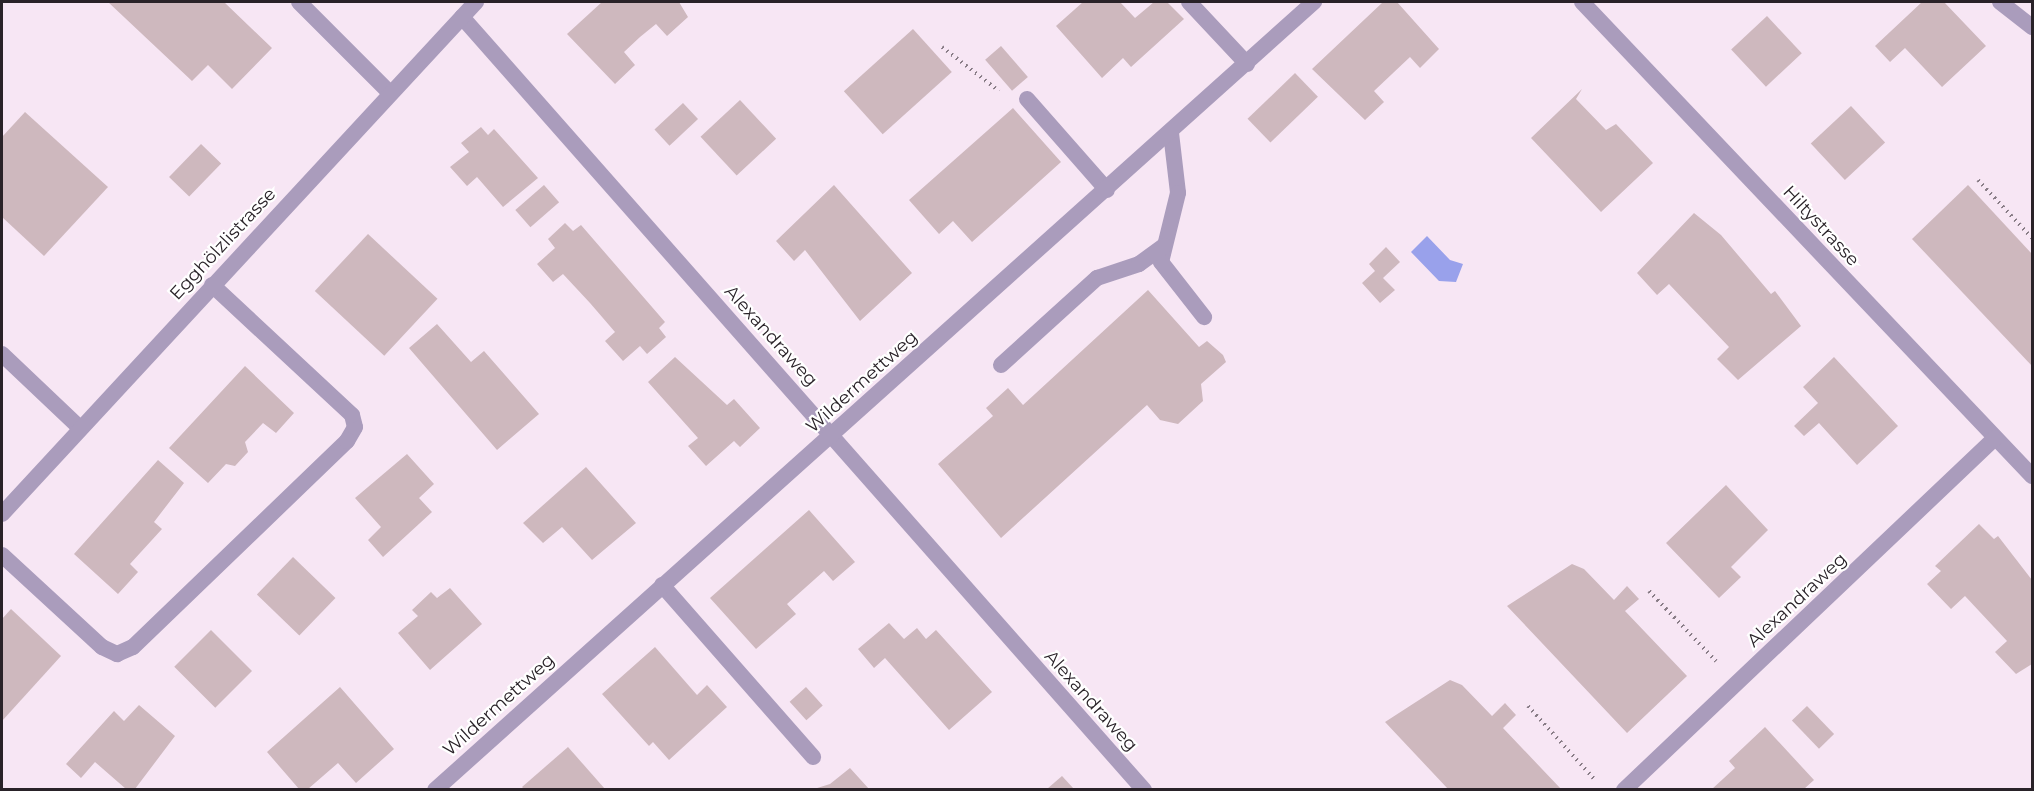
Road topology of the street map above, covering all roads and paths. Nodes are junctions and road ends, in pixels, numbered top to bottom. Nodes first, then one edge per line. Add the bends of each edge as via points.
1 (299, 2) edge
2 (476, 2) edge
3 (1189, 2) edge
4 (1314, 2) edge
5 (1582, 2) edge
6 (2000, 2) edge
7 (462, 17) junction
8 (2032, 27) edge
9 (942, 47) dead end
10 (1247, 64) junction
11 (993, 87) dead end
12 (389, 92) junction
13 (1027, 99) dead end
14 (1171, 133) junction
15 (1978, 180) dead end
16 (1107, 190) junction
17 (2032, 238) edge
18 (1164, 246) junction
19 (212, 285) junction
20 (1204, 316) dead end
21 (2, 354) edge
22 (1001, 365) dead end
23 (79, 427) junction
24 (832, 434) junction
25 (1995, 438) junction
26 (2031, 470) edge
27 (2, 514) edge
28 (2, 555) edge
29 (662, 585) junction
30 (1649, 591) dead end
31 (1737, 683) junction
32 (1528, 706) dead end
33 (813, 757) dead end
34 (440, 788) edge
35 (1144, 789) edge
36 (1604, 789) edge
37 (1624, 789) edge

1 - 12 street
2 - 7 street, Egghölzlistrasse
3 - 10 street
4 - 10 street, Wildermettweg
5 - 25 street, Hiltystrasse
6 - 8 street
7 - 12 street, Egghölzlistrasse
7 - 24 street, Alexandraweg
9 - 11 path
10 - 14 street, Wildermettweg
12 - 19 street, Egghölzlistrasse
13 - 16 street
14 - 16 street, Wildermettweg
14 - 18 street via 1178,193
15 - 17 path
16 - 24 street, Wildermettweg
18 - 20 street via 1164,268
18 - 22 street via 1139,264 1097,278
19 - 23 street, Egghölzlistrasse
19 - 28 street via 352,415 356,427 347,441 133,647 117,654 102,647
21 - 23 street
23 - 27 street, Egghölzlistrasse
24 - 29 street, Wildermettweg
24 - 35 street, Alexandraweg
25 - 26 street, Hiltystrasse
25 - 31 street, Alexandraweg
29 - 33 street
29 - 34 street, Wildermettweg
30 - 31 path
31 - 37 street, Alexandraweg
32 - 36 path

